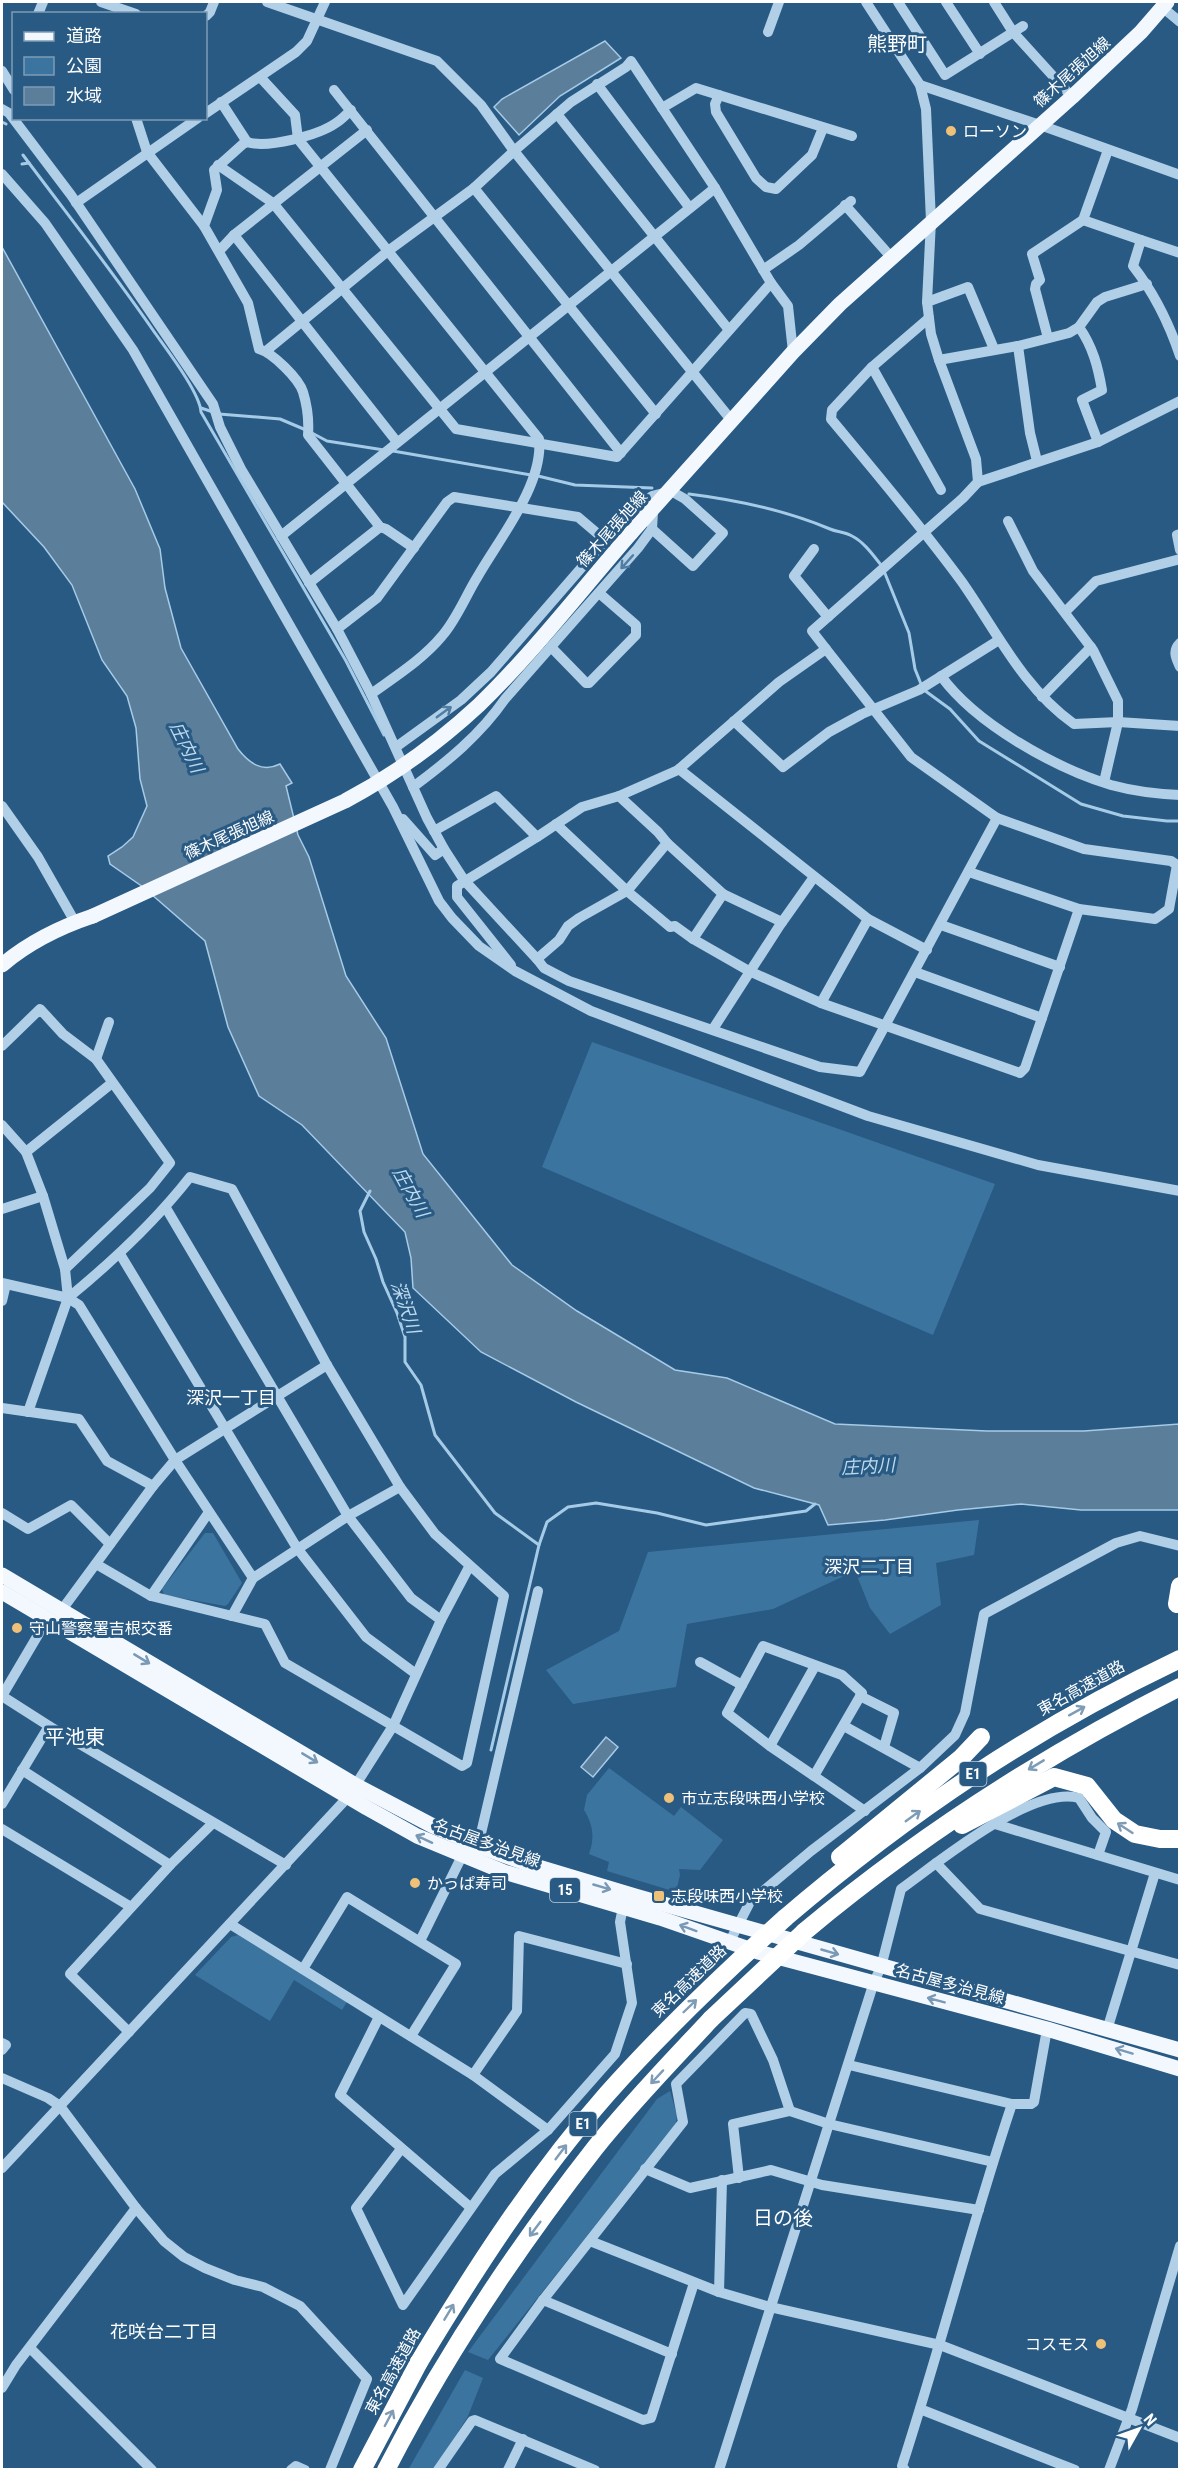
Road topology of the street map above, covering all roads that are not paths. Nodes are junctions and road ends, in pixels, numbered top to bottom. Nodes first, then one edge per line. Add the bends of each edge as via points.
1 (214, 2) edge
2 (267, 2) edge
3 (325, 2) edge
4 (779, 2) edge
5 (866, 2) edge
6 (897, 2) edge
7 (946, 2) edge
8 (994, 2) edge
9 (1165, 4) edge
10 (107, 7) edge
11 (128, 12) edge
12 (207, 15) edge
13 (318, 19) junction
14 (1179, 22) edge
15 (1018, 29) junction
16 (768, 32) dead end
17 (980, 54) junction
18 (2, 71) edge
19 (261, 78) junction
20 (597, 84) junction
21 (920, 85) junction
22 (12, 87) edge
23 (334, 90) dead end
24 (719, 95) junction
25 (1072, 97) junction
26 (221, 102) junction
27 (662, 108) junction
28 (351, 110) junction
29 (207, 112) edge
30 (557, 114) junction
31 (14, 120) edge
32 (137, 120) edge
33 (195, 120) edge
34 (1040, 125) junction
35 (823, 128) junction
36 (367, 130) junction
37 (852, 136) dead end
38 (298, 137) junction
39 (247, 142) junction
40 (1108, 150) junction
41 (514, 151) junction
42 (148, 153) junction
43 (218, 165) junction
44 (320, 165) junction
45 (2, 174) edge
46 (1179, 176) edge
47 (474, 188) junction
48 (715, 188) junction
49 (76, 203) junction
50 (273, 203) junction
51 (689, 207) junction
52 (433, 216) junction
53 (1083, 220) junction
54 (931, 221) junction
55 (204, 226) junction
56 (234, 235) junction
57 (655, 236) junction
58 (1141, 240) junction
59 (219, 250) junction
60 (388, 251) junction
61 (1179, 253) edge
62 (891, 256) junction
63 (612, 270) junction
64 (763, 270) junction
65 (771, 283) junction
66 (1147, 284) junction
67 (342, 289) junction
68 (927, 302) junction
69 (569, 305) junction
70 (929, 318) junction
71 (301, 322) junction
72 (1079, 327) junction
73 (729, 330) junction
74 (530, 336) junction
75 (1048, 338) junction
76 (1018, 346) junction
77 (994, 349) junction
78 (1179, 350) edge
79 (266, 351) junction
80 (793, 351) junction
81 (939, 360) junction
82 (872, 367) junction
83 (485, 371) junction
84 (692, 372) junction
85 (1179, 401) edge
86 (438, 409) junction
87 (656, 414) junction
88 (732, 421) junction
89 (1098, 442) junction
90 (539, 444) junction
91 (390, 447) junction
92 (621, 453) junction
93 (1037, 461) junction
94 (978, 482) junction
95 (347, 483) junction
96 (941, 490) dead end
97 (671, 491) junction
98 (520, 508) junction
99 (652, 512) junction
100 (1008, 521) dead end
101 (380, 527) junction
102 (652, 529) junction
103 (924, 532) junction
104 (1179, 534) edge
105 (281, 536) junction
106 (605, 540) junction
107 (414, 548) junction
108 (814, 549) dead end
109 (1179, 550) edge
110 (1179, 559) edge
111 (309, 583) junction
112 (599, 592) junction
113 (1065, 612) junction
114 (828, 617) junction
115 (336, 629) junction
116 (999, 640) junction
117 (1179, 643) edge
118 (551, 647) junction
119 (1091, 647) junction
120 (826, 650) junction
121 (1179, 667) edge
122 (942, 676) junction
123 (371, 694) junction
124 (1042, 697) junction
125 (872, 710) junction
126 (734, 721) junction
127 (1118, 722) junction
128 (1179, 726) edge
129 (396, 747) junction
130 (680, 768) junction
131 (1104, 782) junction
132 (413, 787) junction
133 (1179, 795) edge
134 (619, 796) junction
135 (2, 806) edge
136 (393, 807) junction
137 (997, 818) junction
138 (556, 825) junction
139 (434, 831) junction
140 (537, 837) junction
141 (668, 843) junction
142 (444, 849) junction
143 (969, 872) junction
144 (814, 877) junction
145 (464, 880) junction
146 (627, 891) junction
147 (723, 894) junction
148 (1079, 909) junction
149 (868, 918) junction
150 (75, 922) junction
151 (782, 922) junction
152 (941, 926) junction
153 (693, 939) junction
154 (927, 950) junction
155 (537, 959) junction
156 (2, 965) edge
157 (1060, 967) junction
158 (515, 971) junction
159 (749, 971) junction
160 (915, 972) junction
161 (821, 1003) junction
162 (1042, 1018) junction
163 (109, 1022) dead end
164 (886, 1026) junction
165 (713, 1029) junction
166 (2, 1046) edge
167 (96, 1059) junction
168 (112, 1083) junction
169 (2, 1125) edge
170 (26, 1152) junction
171 (1179, 1191) edge
172 (43, 1196) junction
173 (166, 1208) junction
174 (2, 1209) edge
175 (120, 1254) junction
176 (64, 1269) junction
177 (4, 1284) edge
178 (68, 1298) junction
179 (2, 1301) edge
180 (327, 1365) junction
181 (276, 1397) junction
182 (2, 1408) edge
183 (28, 1412) junction
184 (225, 1427) junction
185 (175, 1460) junction
186 (153, 1486) junction
187 (400, 1486) junction
188 (209, 1512) junction
189 (2, 1513) edge
190 (348, 1516) junction
191 (110, 1544) junction
192 (1179, 1546) edge
193 (297, 1548) junction
194 (96, 1564) junction
195 (469, 1567) junction
196 (2, 1575) edge
197 (253, 1578) junction
198 (538, 1591) dead end
199 (2, 1592) edge
200 (151, 1596) junction
201 (54, 1615) junction
202 (232, 1616) junction
203 (441, 1620) junction
204 (1179, 1659) edge
205 (700, 1662) dead end
206 (815, 1666) junction
207 (416, 1674) junction
208 (742, 1685) junction
209 (1179, 1687) edge
210 (2, 1696) edge
211 (860, 1696) junction
212 (49, 1726) junction
213 (393, 1726) junction
214 (844, 1726) junction
215 (981, 1737) dead end
216 (770, 1746) junction
217 (884, 1747) junction
218 (920, 1768) junction
219 (22, 1770) junction
220 (814, 1776) junction
221 (353, 1792) junction
222 (2, 1804) edge
223 (865, 1811) junction
224 (213, 1823) junction
225 (995, 1824) junction
226 (2, 1829) edge
227 (1179, 1839) edge
228 (478, 1846) junction
229 (1098, 1855) junction
230 (462, 1856) junction
231 (936, 1863) junction
232 (170, 1865) junction
233 (286, 1865) junction
234 (1155, 1873) junction
235 (867, 1880) junction
236 (1179, 1880) edge
237 (131, 1906) junction
238 (623, 1907) junction
239 (782, 1916) junction
240 (230, 1923) junction
241 (738, 1926) junction
242 (420, 1941) junction
243 (729, 1943) junction
244 (1131, 1952) junction
245 (627, 1964) junction
246 (1179, 1965) edge
247 (881, 1967) junction
248 (303, 1969) junction
249 (874, 1982) junction
250 (379, 2017) junction
251 (1047, 2029) junction
252 (1107, 2030) junction
253 (129, 2032) junction
254 (411, 2036) junction
255 (2, 2043) edge
256 (2, 2050) edge
257 (1179, 2050) edge
258 (849, 2065) junction
259 (1179, 2069) edge
260 (473, 2075) junction
261 (2, 2078) edge
262 (1012, 2104) junction
263 (60, 2106) junction
264 (790, 2111) junction
265 (829, 2124) junction
266 (548, 2130) junction
267 (401, 2149) junction
268 (993, 2162) junction
269 (2, 2168) edge
270 (645, 2169) junction
271 (739, 2178) junction
272 (722, 2180) junction
273 (811, 2182) junction
274 (470, 2207) junction
275 (136, 2208) junction
276 (979, 2210) junction
277 (590, 2241) junction
278 (1179, 2246) edge
279 (694, 2283) junction
280 (719, 2292) junction
281 (543, 2300) junction
282 (770, 2307) junction
283 (940, 2345) junction
284 (30, 2348) junction
285 (672, 2354) junction
286 (2, 2388) edge
287 (921, 2409) junction
288 (1128, 2418) junction
289 (1179, 2438) edge
290 (523, 2439) junction
291 (152, 2469) edge
292 (291, 2469) edge
293 (305, 2469) edge
294 (330, 2469) edge
295 (362, 2469) edge
296 (386, 2469) edge
297 (438, 2469) edge
298 (508, 2469) edge
299 (595, 2469) edge
300 (719, 2469) edge
301 (905, 2469) edge
302 (1075, 2469) edge
303 (1109, 2469) edge

1 - 12 street
2 - 13 street
3 - 13 street
4 - 16 street
5 - 21 street
6 - 17 street via 945,75
7 - 17 street
8 - 15 street
9 - 14 street
9 - 25 main road, 篠木尾張旭線 via 1142,32
10 - 11 street
13 - 19 street via 307,41
13 - 41 street via 437,61 481,105
15 - 17 street
15 - 25 street
18 - 22 street
19 - 26 street
19 - 38 street via 295,115
20 - 27 street via 632,61
20 - 30 street
20 - 51 street
21 - 34 street
21 - 54 street via 926,109
23 - 28 street
24 - 27 street via 696,88
24 - 35 street
24 - 35 street via 716,112 756,178 766,187 776,189 812,155
25 - 34 main road, 篠木尾張旭線
26 - 29 street
26 - 39 street
27 - 48 street
28 - 36 street
28 - 38 street via 334,125
30 - 41 street
30 - 57 street
31 - 49 street
32 - 42 street
33 - 42 street
34 - 40 street
34 - 54 main road, 篠木尾張旭線
35 - 37 street
36 - 44 street
36 - 52 street
38 - 39 street via 276,144
38 - 44 street
39 - 43 street
40 - 46 street
40 - 53 street
41 - 47 street
41 - 63 street
42 - 49 street
42 - 55 street
43 - 50 street
43 - 55 street via 214,170 216,190
44 - 50 street
44 - 60 street
45 - 136 street via 45,223 133,350
47 - 52 street
47 - 69 street
48 - 51 street
48 - 64 street
49 - 105 street via 213,404 241,469
50 - 56 street
50 - 67 street
51 - 57 street
52 - 60 street
52 - 74 street
53 - 58 street
53 - 75 street via 1032,254 1040,280 1035,289
54 - 62 main road, 篠木尾張旭線
54 - 68 street
55 - 59 street
56 - 59 street
56 - 71 street
57 - 63 street
57 - 73 street
58 - 61 street
58 - 66 street via 1133,266
59 - 79 street via 248,303 259,350
60 - 67 street
60 - 83 street
62 - 64 street via 848,203
62 - 80 main road, 篠木尾張旭線
63 - 69 street
63 - 84 street
64 - 65 street
65 - 73 street
65 - 80 street via 788,306
66 - 72 street via 1104,297
66 - 78 street
67 - 71 street
67 - 86 street
68 - 70 street
68 - 77 street via 968,287
69 - 74 street
69 - 87 street
70 - 81 street
70 - 82 street
71 - 79 street
71 - 91 street
72 - 75 street
72 - 89 street via 1089,341 1102,390 1082,400
73 - 84 street
74 - 83 street
74 - 92 street
75 - 76 street
76 - 77 street
76 - 93 street
77 - 81 street
79 - 95 street via 303,390 308,431
80 - 88 main road, 篠木尾張旭線
81 - 94 street via 976,459
82 - 96 street
82 - 103 street via 832,410 831,419
83 - 86 street
83 - 90 street
84 - 87 street
84 - 88 street
85 - 89 street
86 - 90 street via 456,429
86 - 91 street
87 - 92 street
88 - 97 main road, 篠木尾張旭線
89 - 93 street
90 - 92 street via 617,457
90 - 98 street via 533,476
91 - 95 street
93 - 94 street
94 - 103 street
95 - 101 street
95 - 105 street
97 - 99 main road, 篠木尾張旭線
97 - 102 street via 686,499 723,533 693,566
97 - 106 street via 652,496
98 - 106 street via 578,517
98 - 107 street via 454,497
98 - 123 street via 443,635 412,665
99 - 102 street
99 - 150 main road, 篠木尾張旭線, bridge via 497,686 421,754 345,801
100 - 113 street via 1033,571
101 - 107 street
101 - 111 street
102 -> 112 street
103 - 114 street
103 - 116 street
104 - 109 street
105 - 111 street
129 -> 106 street via 491,672
107 - 115 street via 377,598
108 - 114 street via 794,576
110 - 113 street via 1096,581
111 - 115 street
112 - 118 street
112 - 118 street via 636,625 636,634 589,683
113 - 119 street
114 - 120 street via 812,631
115 - 123 street
116 - 122 street
116 - 124 street
117 - 121 street via 1174,654
118 - 132 street via 489,722
119 - 124 street
119 - 127 street via 1118,701
120 - 125 street
120 - 126 street via 778,681
122 - 125 street
122 - 131 street via 954,694 995,727 1057,764
123 - 129 street
124 - 127 street via 1074,724
125 - 126 street via 829,732 783,767
125 - 137 street via 911,757
126 - 130 street
127 - 128 street
127 - 131 street
129 - 132 street
130 - 134 street
130 - 144 street
131 - 133 street
132 - 139 street
134 - 138 street via 582,807
134 - 141 street
135 - 150 street via 38,857
136 - 142 street via 435,855
136 - 158 street via 439,901 479,946
137 - 143 street
137 - 148 street via 1084,849 1177,865 1169,909 1155,919
138 - 140 street
138 - 146 street
139 - 140 street via 496,796
139 - 142 street
140 - 145 street
141 - 146 street
141 - 147 street
142 - 145 street
143 - 148 street
143 - 152 street
144 - 149 street
144 - 151 street
145 - 155 street
145 - 158 street via 457,886 457,897
146 - 153 street via 670,927 675,926
146 - 155 street via 574,922
147 - 151 street
147 - 153 street
148 - 157 street
149 - 154 street
149 - 161 street
150 - 156 main road, 篠木尾張旭線 via 21,950
151 - 159 street
152 - 154 street
152 - 157 street
153 - 159 street
154 - 160 street
155 - 165 street via 544,968 570,981
157 - 162 street
158 - 171 street via 591,1011 868,1116 1038,1165
159 - 161 street
159 - 165 street
160 - 162 street
160 - 164 street
161 - 164 street
162 - 164 street via 1020,1073
163 - 167 street
164 - 165 street via 860,1072 820,1067
166 - 167 street via 40,1008 63,1034
167 - 168 street
168 - 170 street
168 - 176 street via 170,1163 150,1188
169 - 170 street
170 - 172 street
172 - 174 street
172 - 176 street
173 - 175 street
173 - 180 street via 190,1177 232,1190
173 - 181 street
175 - 178 street
175 - 184 street
176 - 178 street
177 - 178 street
177 - 179 street
178 - 183 street
178 - 185 street via 79,1305
180 - 181 street
180 - 187 street
181 - 184 street
181 - 190 street
182 - 183 street
183 - 186 street via 79,1419 107,1461
184 - 185 street
184 - 193 street
185 - 186 street
185 - 188 street
186 - 191 street
187 - 190 street
187 - 195 street via 435,1534
188 - 197 street
188 - 200 street
189 - 191 street via 28,1528 71,1505
190 - 193 street
190 - 203 street via 411,1599
191 - 194 street
192 - 218 street via 1140,1536 1116,1543 984,1614 965,1713 955,1735
193 - 197 street
193 - 207 street via 366,1637
194 - 200 street
194 - 201 street
195 - 203 street
195 - 213 street via 504,1596 468,1762 462,1766
196 - 201 main road, 名古屋多治見線 / 15
197 - 202 street
198 - 228 street
199 - 201 main road, 名古屋多治見線 / 15
200 - 202 street
201 - 210 street
201 - 221 main road, 名古屋多治見線 / 15
202 - 213 street via 265,1624 285,1663
203 - 207 street
239 -> 204 highway, 東名高速道路 / E1 via 951,1788 1068,1716
205 - 208 street
206 - 208 street via 763,1646
206 - 211 street via 842,1675 862,1693
206 - 216 street
207 - 213 street
208 - 216 street via 727,1713
209 -> 235 highway, E1 via 1024,1772
210 - 212 street
211 - 214 street
211 - 217 street via 894,1713
212 - 219 street
212 - 224 street
213 - 221 street
214 - 217 street
214 - 220 street
215 - 239 highway via 850,1849
216 - 220 street
217 - 218 street
218 - 223 street
219 - 222 street
219 - 232 street
220 - 223 street
221 - 228 main road, 名古屋多治見線 / 15
230 -> 221 main road, 名古屋多治見線 / 15 via 417,1836
221 - 233 street
223 - 241 street via 750,1902
224 - 232 street
224 - 233 street
225 - 229 street
225 - 229 street via 1054,1796 1079,1798 1106,1832
225 - 231 street
226 - 237 street
227 -> 235 highway via 1135,1834 1114,1820 1087,1786 1054,1777 1000,1803
228 -> 241 main road, 名古屋多治見線 / 15 via 548,1871
229 - 234 street
230 - 238 main road, 名古屋多治見線 / 15
230 - 242 street
231 - 244 street via 980,1909
231 - 247 street via 901,1889
232 - 237 street
233 - 240 street
234 - 236 street
234 - 244 street
235 -> 296 highway, E1, bridge via 804,1932 711,2019 596,2147 471,2320
237 - 253 street via 70,1974
243 -> 238 main road, 名古屋多治見線 / 15
238 - 245 street via 620,1922
295 -> 239 highway, 東名高速道路 / E1, bridge via 461,2293 564,2147 671,2024
240 - 248 street
240 - 253 street
241 - 243 street
241 -> 247 main road, 名古屋多治見線 / 15
242 - 248 street via 347,1897
242 - 254 street via 456,1964
243 - 249 main road, 名古屋多治見線 / 15
244 - 246 street
244 - 252 street
245 - 260 street via 519,1936 517,2011
245 - 266 street via 632,2003 615,2054
247 - 249 street
247 - 252 main road, 名古屋多治見線 / 15
248 - 250 street
251 -> 249 main road, 名古屋多治見線 / 15
249 - 258 street
250 - 254 street
250 - 267 street via 340,2095
259 -> 251 main road, 名古屋多治見線 / 15
251 - 262 street via 1034,2102
252 - 257 main road, 名古屋多治見線 / 15
253 - 263 street
254 - 260 street
255 - 256 street via 6,2045
258 - 262 street
258 - 265 street
260 - 266 street
261 - 263 street
262 - 268 street
263 - 269 street
263 - 275 street
264 - 265 street
264 - 270 street via 751,2014 745,2013 676,2084 683,2122
264 - 271 street via 732,2124
265 - 268 street
265 - 273 street
266 - 274 street via 495,2174
267 - 274 street
267 - 274 street via 356,2208 403,2305
268 - 276 street
270 - 272 street via 690,2188
270 - 277 street
271 - 272 street
271 - 273 street via 771,2170
272 - 280 street
273 - 276 street
273 - 282 street
275 - 284 street
275 - 294 street via 164,2241 184,2257 235,2280 263,2287 300,2306 367,2379
276 - 283 street
277 - 279 street
277 - 281 street
278 - 288 street
279 - 280 street
279 - 285 street
280 - 282 street
281 - 285 street
281 - 285 street via 500,2359 643,2420 651,2418
282 - 283 street
282 - 300 street
283 - 287 street
283 - 288 street
284 - 286 street
284 - 291 street
287 - 301 street
287 - 302 street
288 - 289 street
288 - 303 street
290 - 297 street via 471,2421
290 - 298 street
290 - 299 street
292 - 293 street

